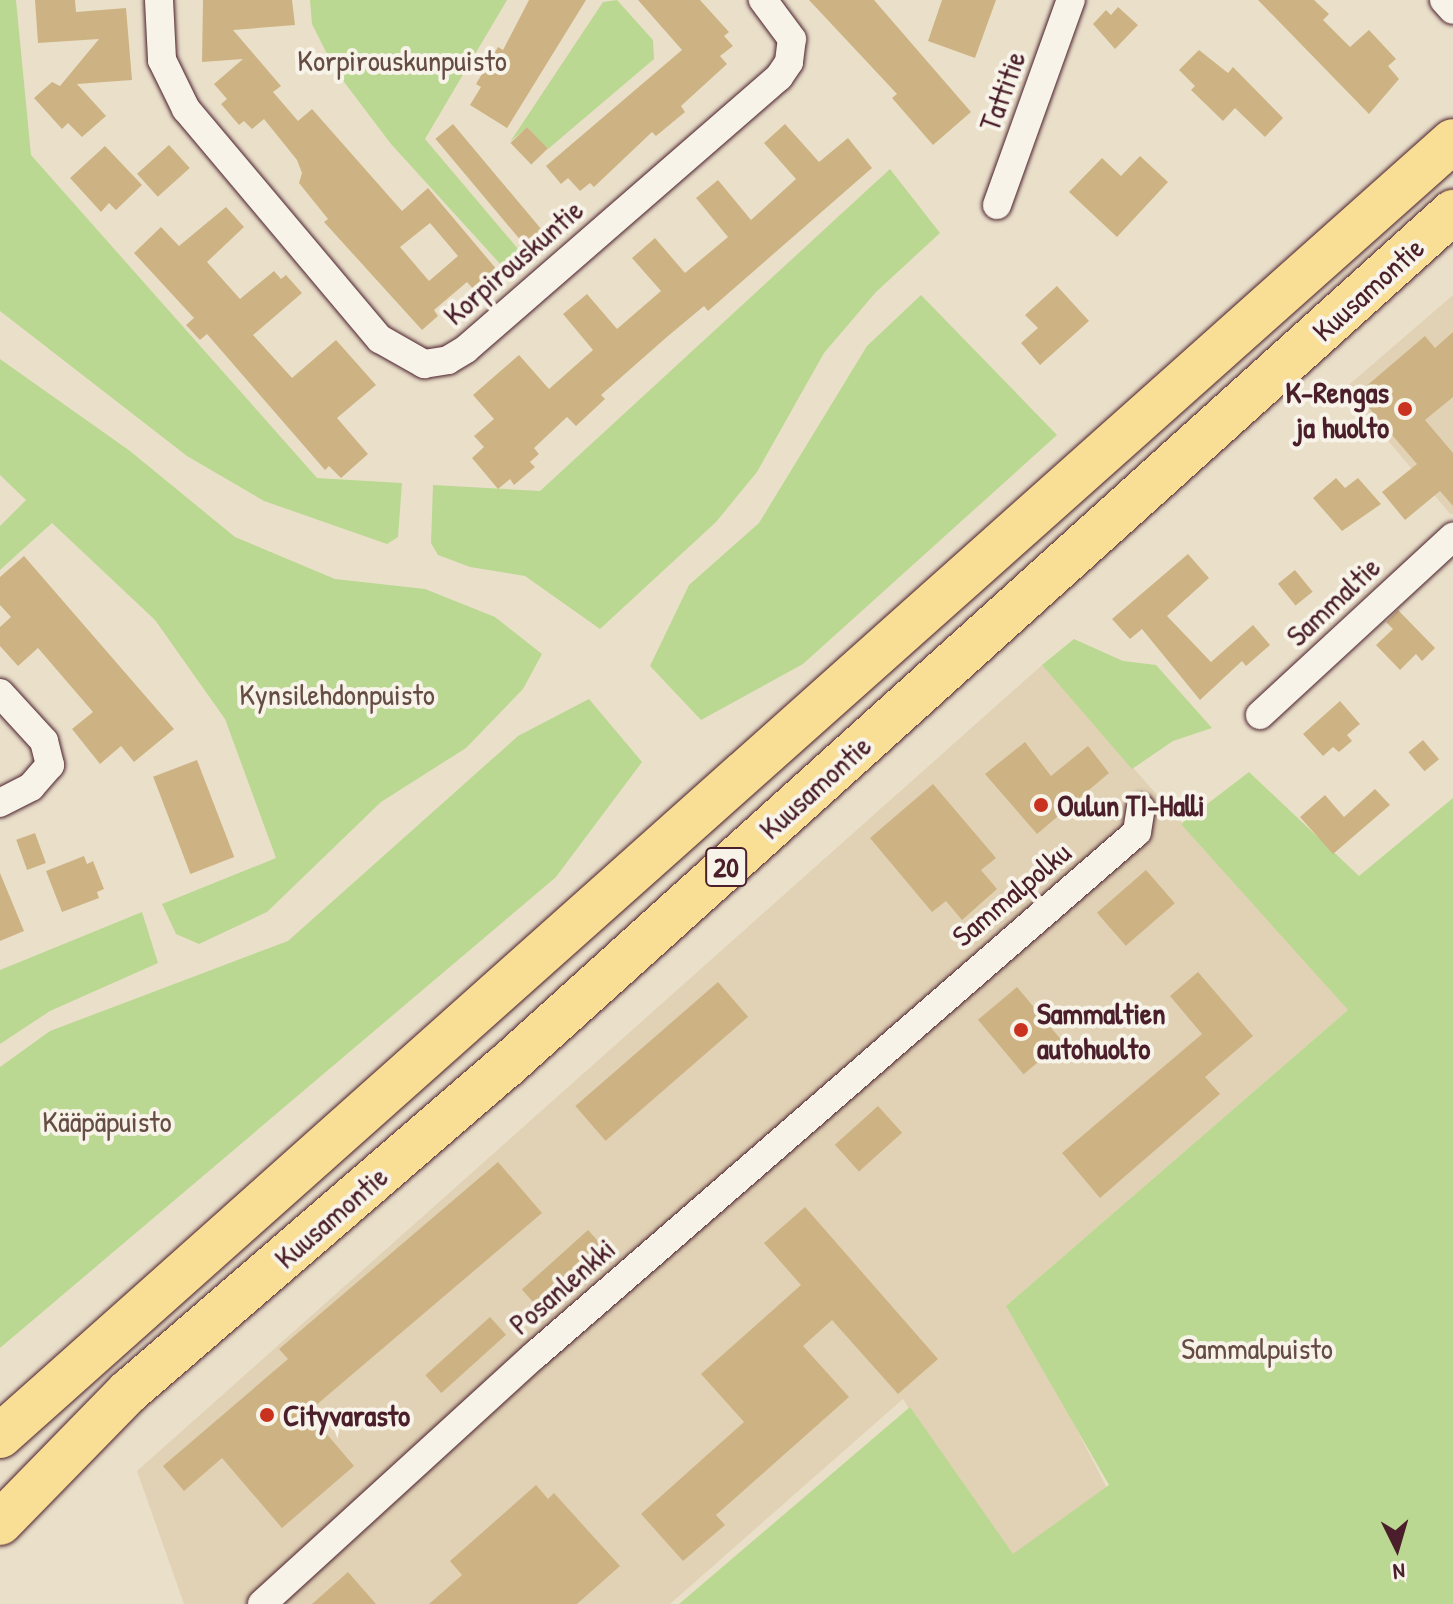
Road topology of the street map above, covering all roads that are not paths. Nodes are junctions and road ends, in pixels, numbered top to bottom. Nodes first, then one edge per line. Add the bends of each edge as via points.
1 (159, 0) edge
2 (763, 0) edge
3 (1071, 0) edge
4 (1444, 0) edge
5 (1453, 10) edge
6 (1453, 141) edge
7 (997, 205) dead end
8 (1453, 212) edge
9 (1453, 537) edge
10 (0, 693) edge
11 (1260, 715) dead end
12 (0, 803) edge
13 (1141, 808) dead end
14 (911, 1024) joint
15 (0, 1436) edge
16 (0, 1523) edge
17 (262, 1604) edge

1 - 2 street, Korpirouskuntie via 162,60 186,109 380,339 424,364 448,360 466,349 779,77 789,62 792,39
3 - 7 street, Tattitie
4 - 5 street
6 - 15 highway, Kuusamontie / 20
8 - 16 highway, Kuusamontie / 20 via 517,1057 128,1392
9 - 11 street, Sammaltie
10 - 12 street via 44,741 50,765 31,787
13 - 14 street, Sammalpolku via 1137,832
14 - 17 street, Posanlenkki

